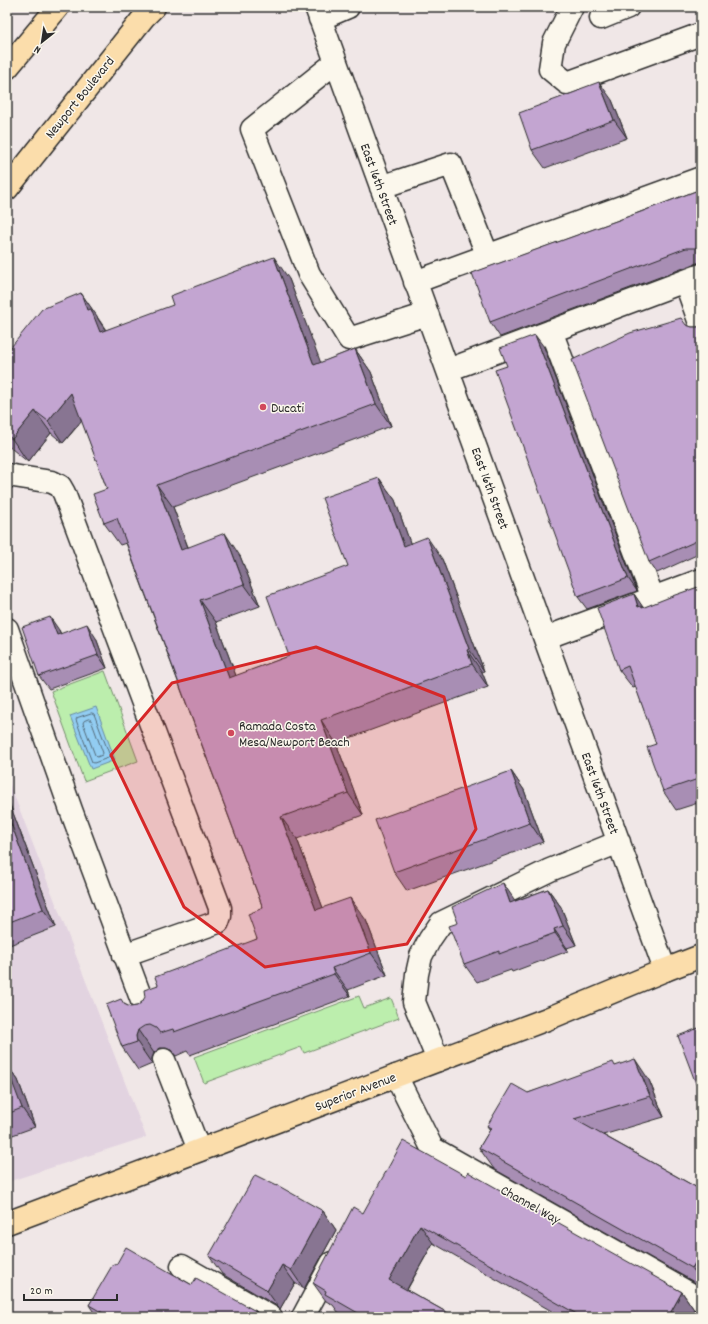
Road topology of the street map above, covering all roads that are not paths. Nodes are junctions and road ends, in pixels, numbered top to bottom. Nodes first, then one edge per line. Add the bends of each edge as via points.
1 (58, 7) edge
2 (154, 7) edge
3 (348, 7) edge
4 (572, 7) edge
5 (628, 7) edge
6 (318, 13) edge
7 (601, 18) dead end
8 (701, 34) edge
9 (336, 62) junction
10 (7, 68) edge
11 (701, 178) edge
12 (381, 187) junction
13 (7, 188) edge
14 (487, 254) junction
15 (693, 278) edge
16 (415, 282) junction
17 (427, 314) junction
18 (701, 326) edge
19 (551, 331) junction
20 (448, 370) junction
21 (7, 475) edge
22 (701, 580) edge
23 (653, 598) junction
24 (7, 630) edge
25 (545, 638) junction
26 (619, 842) junction
27 (124, 955) junction
28 (701, 956) edge
29 (665, 970) junction
30 (148, 1017) edge
31 (164, 1060) dead end
32 (438, 1060) junction
33 (396, 1076) junction
34 (199, 1150) junction
35 (7, 1222) edge
36 (343, 1243) edge
37 (182, 1266) dead end
38 (701, 1300) edge
39 (271, 1317) edge
40 (303, 1317) edge

1 - 10 main road
2 - 13 main road, Newport Boulevard
3 - 6 street
4 - 8 street via 554,43 550,69 567,83
5 - 7 street
6 - 9 street, East 16th Street
9 - 12 street, East 16th Street
9 - 17 street via 252,129 309,274 350,338
11 - 14 street
12 - 14 street via 452,164
12 - 16 street, East 16th Street
14 - 16 street
15 - 18 street
15 - 19 street
16 - 17 street, East 16th Street
17 - 20 street, East 16th Street
19 - 20 street
19 - 23 street
20 - 25 street, East 16th Street
21 - 27 street via 52,482 60,486 64,492 220,908 218,922
22 - 23 street
23 - 25 street
24 - 27 street
25 - 26 street, East 16th Street
26 - 29 street, East 16th Street
26 - 32 street via 550,870 441,923 421,956 414,1002
27 - 30 street
28 - 29 main road, Superior Avenue
29 - 32 main road, Superior Avenue via 547,1019
31 - 34 street
32 - 33 main road, Superior Avenue
33 - 34 main road, Superior Avenue
33 - 38 street, Channel Way via 432,1148
34 - 35 main road, Superior Avenue
36 - 40 street
37 - 39 street

